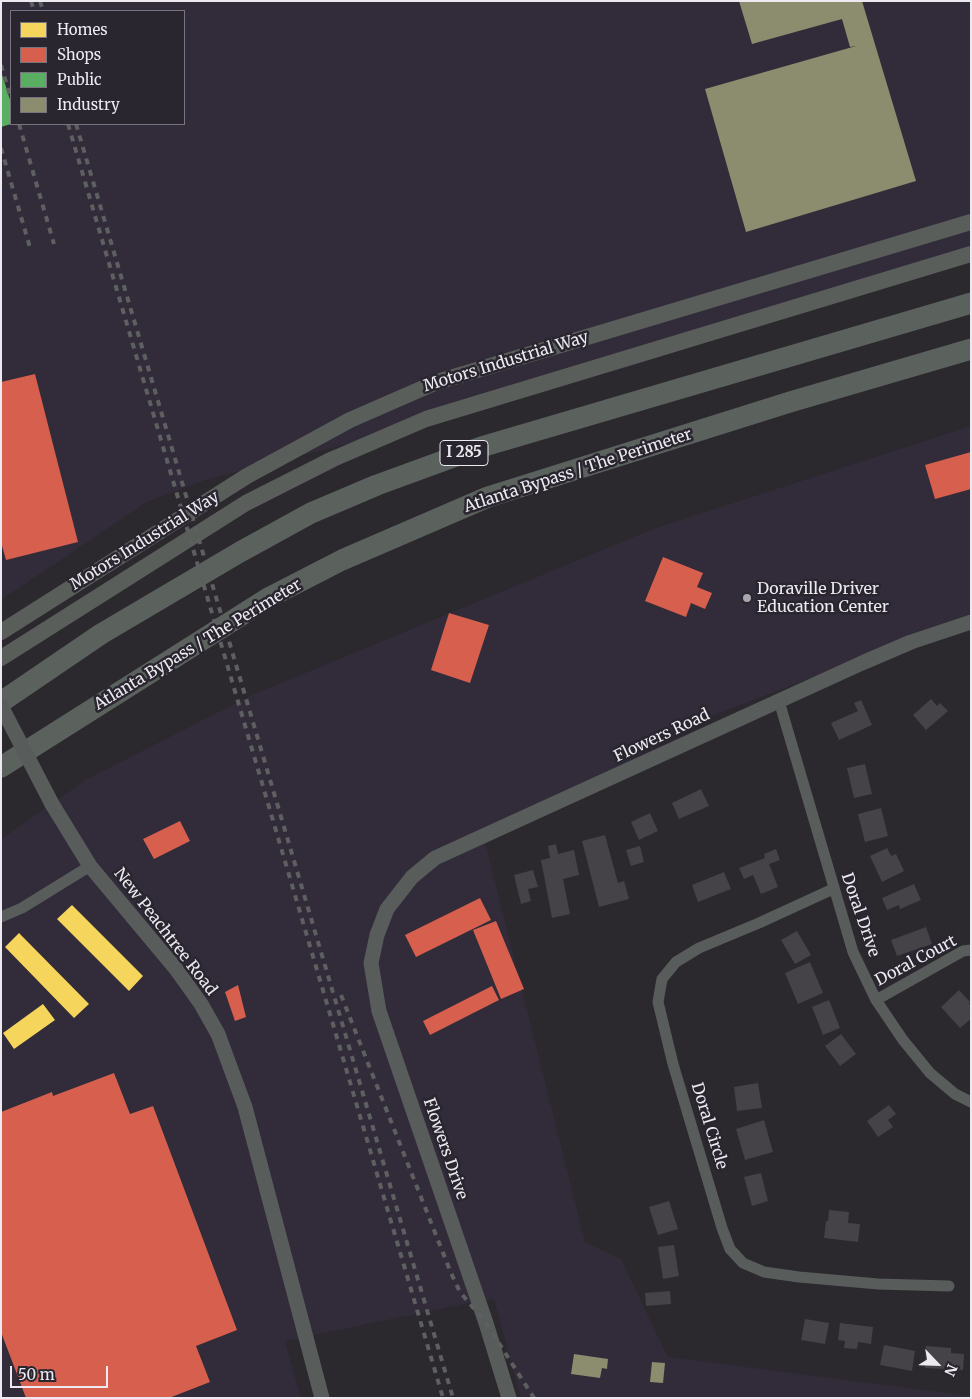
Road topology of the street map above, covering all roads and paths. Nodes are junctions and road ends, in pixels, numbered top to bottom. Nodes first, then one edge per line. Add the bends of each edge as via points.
1 (971, 222) edge
2 (971, 254) edge
3 (971, 303) edge
4 (971, 350) edge
5 (968, 624) edge
6 (1, 632) edge
7 (1, 658) edge
8 (779, 701) junction
9 (1, 702) edge
10 (1, 706) edge
11 (9, 762) edge
12 (1, 771) edge
13 (90, 866) junction
14 (833, 889) junction
15 (387, 909) joint
16 (1, 916) edge
17 (971, 950) edge
18 (876, 1000) junction
19 (971, 1102) edge
20 (949, 1286) dead end
21 (322, 1398) edge
22 (509, 1398) edge

1 - 6 main road, Motors Industrial Way via 437,382 350,420 248,476
2 - 7 main road, Motors Industrial Way via 426,419 333,459 246,503
3 - 9 highway, I 285 via 481,447 377,485 311,513 240,552 102,634
4 - 11 highway, Atlanta Bypass / The Perimeter via 790,402 488,497 342,560 270,597
5 - 8 street, Flowers Road via 911,642
8 - 14 street, Doral Drive
8 - 15 street, Flowers Road via 435,858 412,877
10 - 13 street, New Peachtree Road, bridge via 52,804
11 - 12 highway, Atlanta Bypass / The Perimeter
13 - 16 street via 22,908
13 - 21 street, New Peachtree Road via 176,969 218,1034 245,1107
14 - 18 street, Doral Drive via 853,952
14 - 20 street, Doral Circle via 699,948 676,962 662,979 658,1002 676,1072 722,1228 730,1249 743,1263 764,1272 799,1277
15 - 22 street, Flowers Drive via 377,935 372,963 379,1011
17 - 18 street, Doral Court via 962,951
18 - 19 street, Doral Drive via 930,1073 955,1094

